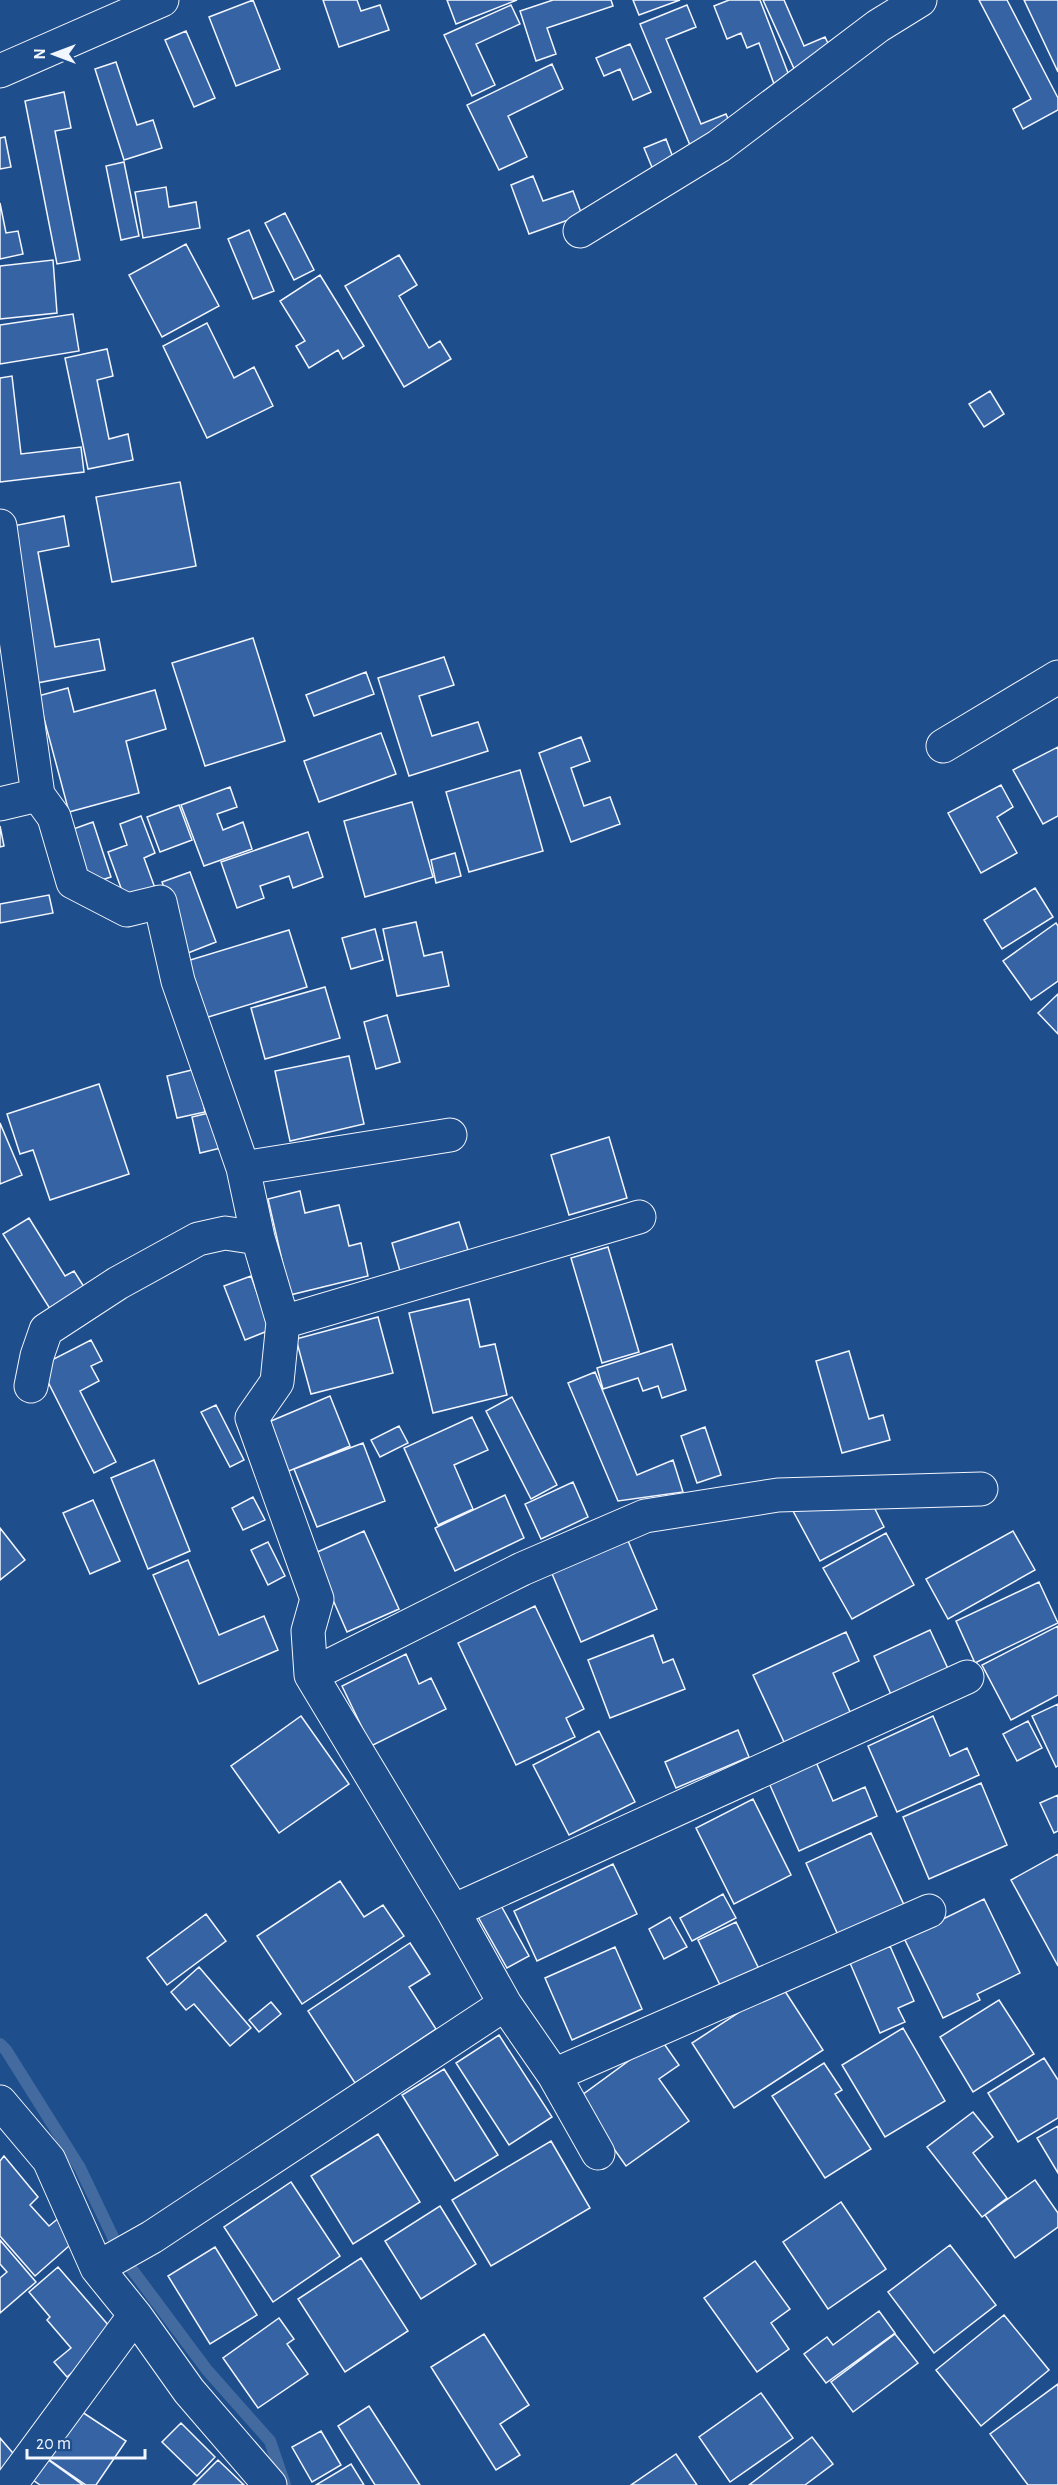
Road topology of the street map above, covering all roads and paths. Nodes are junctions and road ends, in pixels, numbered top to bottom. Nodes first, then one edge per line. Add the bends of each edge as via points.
1 (162, 0) edge
2 (920, 0) edge
3 (0, 70) edge
4 (580, 231) dead end
5 (0, 526) edge
6 (1058, 677) edge
7 (943, 746) dead end
8 (38, 795) junction
9 (0, 804) edge
10 (450, 1135) dead end
11 (243, 1168) junction
12 (639, 1217) dead end
13 (258, 1238) junction
14 (283, 1322) junction
15 (31, 1386) dead end
16 (981, 1489) dead end
17 (311, 1674) junction
18 (967, 1677) dead end
19 (453, 1911) junction
20 (929, 1911) dead end
21 (505, 2004) junction
22 (554, 2075) junction
23 (6, 2124) edge
24 (598, 2153) dead end
25 (97, 2268) junction
26 (135, 2315) junction
27 (269, 2484) edge
28 (10, 2485) edge

1 - 3 street
2 - 4 street via 878,26 719,146
5 - 8 street
6 - 7 street
8 - 9 street
8 - 11 street via 54,817 72,882 128,910 160,902 178,981
10 - 11 street
11 - 13 street
12 - 14 street
13 - 14 street
13 - 15 street via 225,1233 198,1239 118,1283 46,1330
14 - 17 street via 277,1382 252,1418 317,1599 308,1631
16 - 17 street via 778,1495 645,1516 522,1569
17 - 19 street
18 - 19 street
19 - 21 street
20 - 22 street
21 - 22 street
21 - 25 street via 152,2237
22 - 24 street
23 - 25 street via 49,2160
25 - 26 street
26 - 27 street via 189,2391
26 - 28 street

